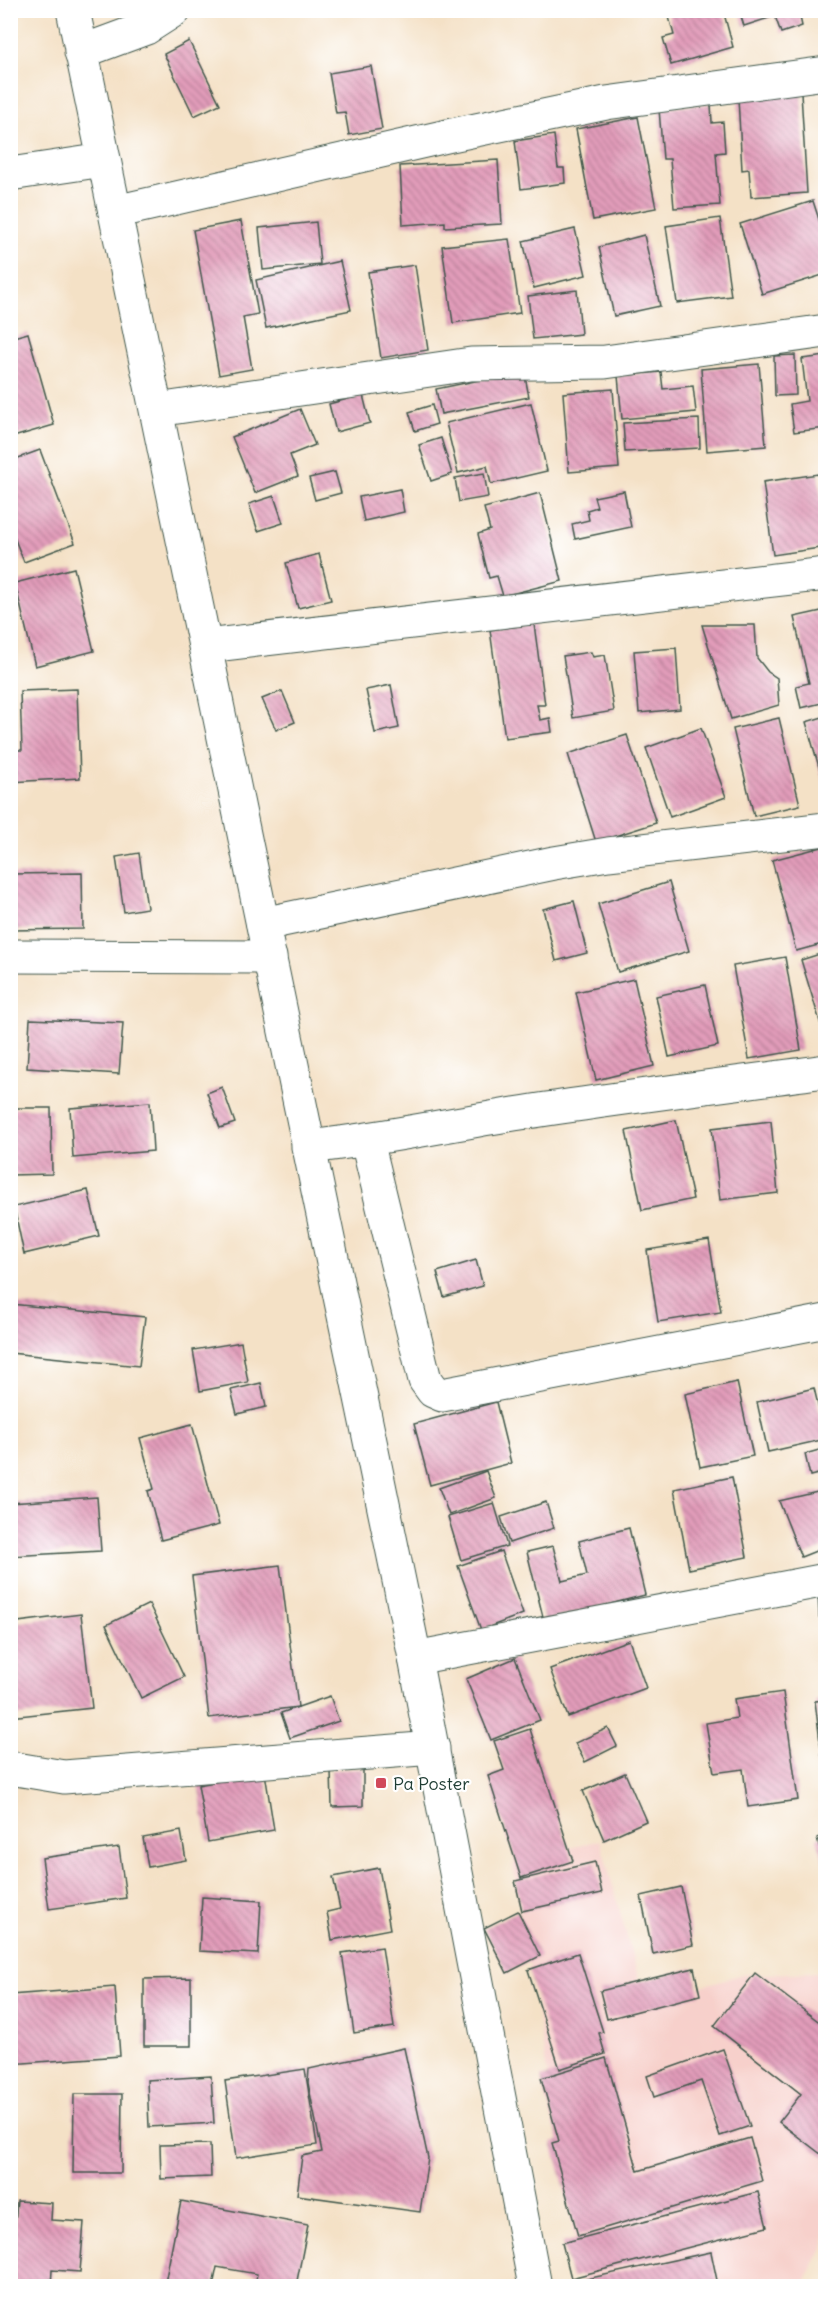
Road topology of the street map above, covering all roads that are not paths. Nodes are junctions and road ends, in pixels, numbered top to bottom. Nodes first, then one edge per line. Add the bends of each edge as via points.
1 (73, 10) edge
2 (174, 10) edge
3 (81, 51) junction
4 (825, 73) edge
5 (104, 160) junction
6 (10, 174) edge
7 (115, 212) junction
8 (825, 331) edge
9 (157, 410) junction
10 (825, 574) edge
11 (206, 646) junction
12 (825, 829) edge
13 (263, 924) junction
14 (10, 956) edge
15 (270, 957) junction
16 (825, 1071) edge
17 (367, 1141) junction
18 (308, 1147) junction
19 (825, 1321) edge
20 (825, 1580) edge
21 (415, 1658) junction
22 (433, 1748) junction
23 (10, 1768) edge
24 (535, 2286) edge

1 - 3 street
2 - 3 street via 146,28
3 - 5 street
4 - 7 street via 606,103
5 - 6 street
5 - 7 street
7 - 9 street
8 - 9 street via 605,363 471,364
9 - 11 street
10 - 11 street
11 - 13 street
12 - 13 street via 597,856
13 - 15 street
14 - 15 street
15 - 18 street
16 - 17 street via 512,1114
17 - 18 street
17 - 19 street via 425,1380 442,1395
18 - 21 street
20 - 21 street
21 - 22 street
22 - 23 street via 64,1777
22 - 24 street

